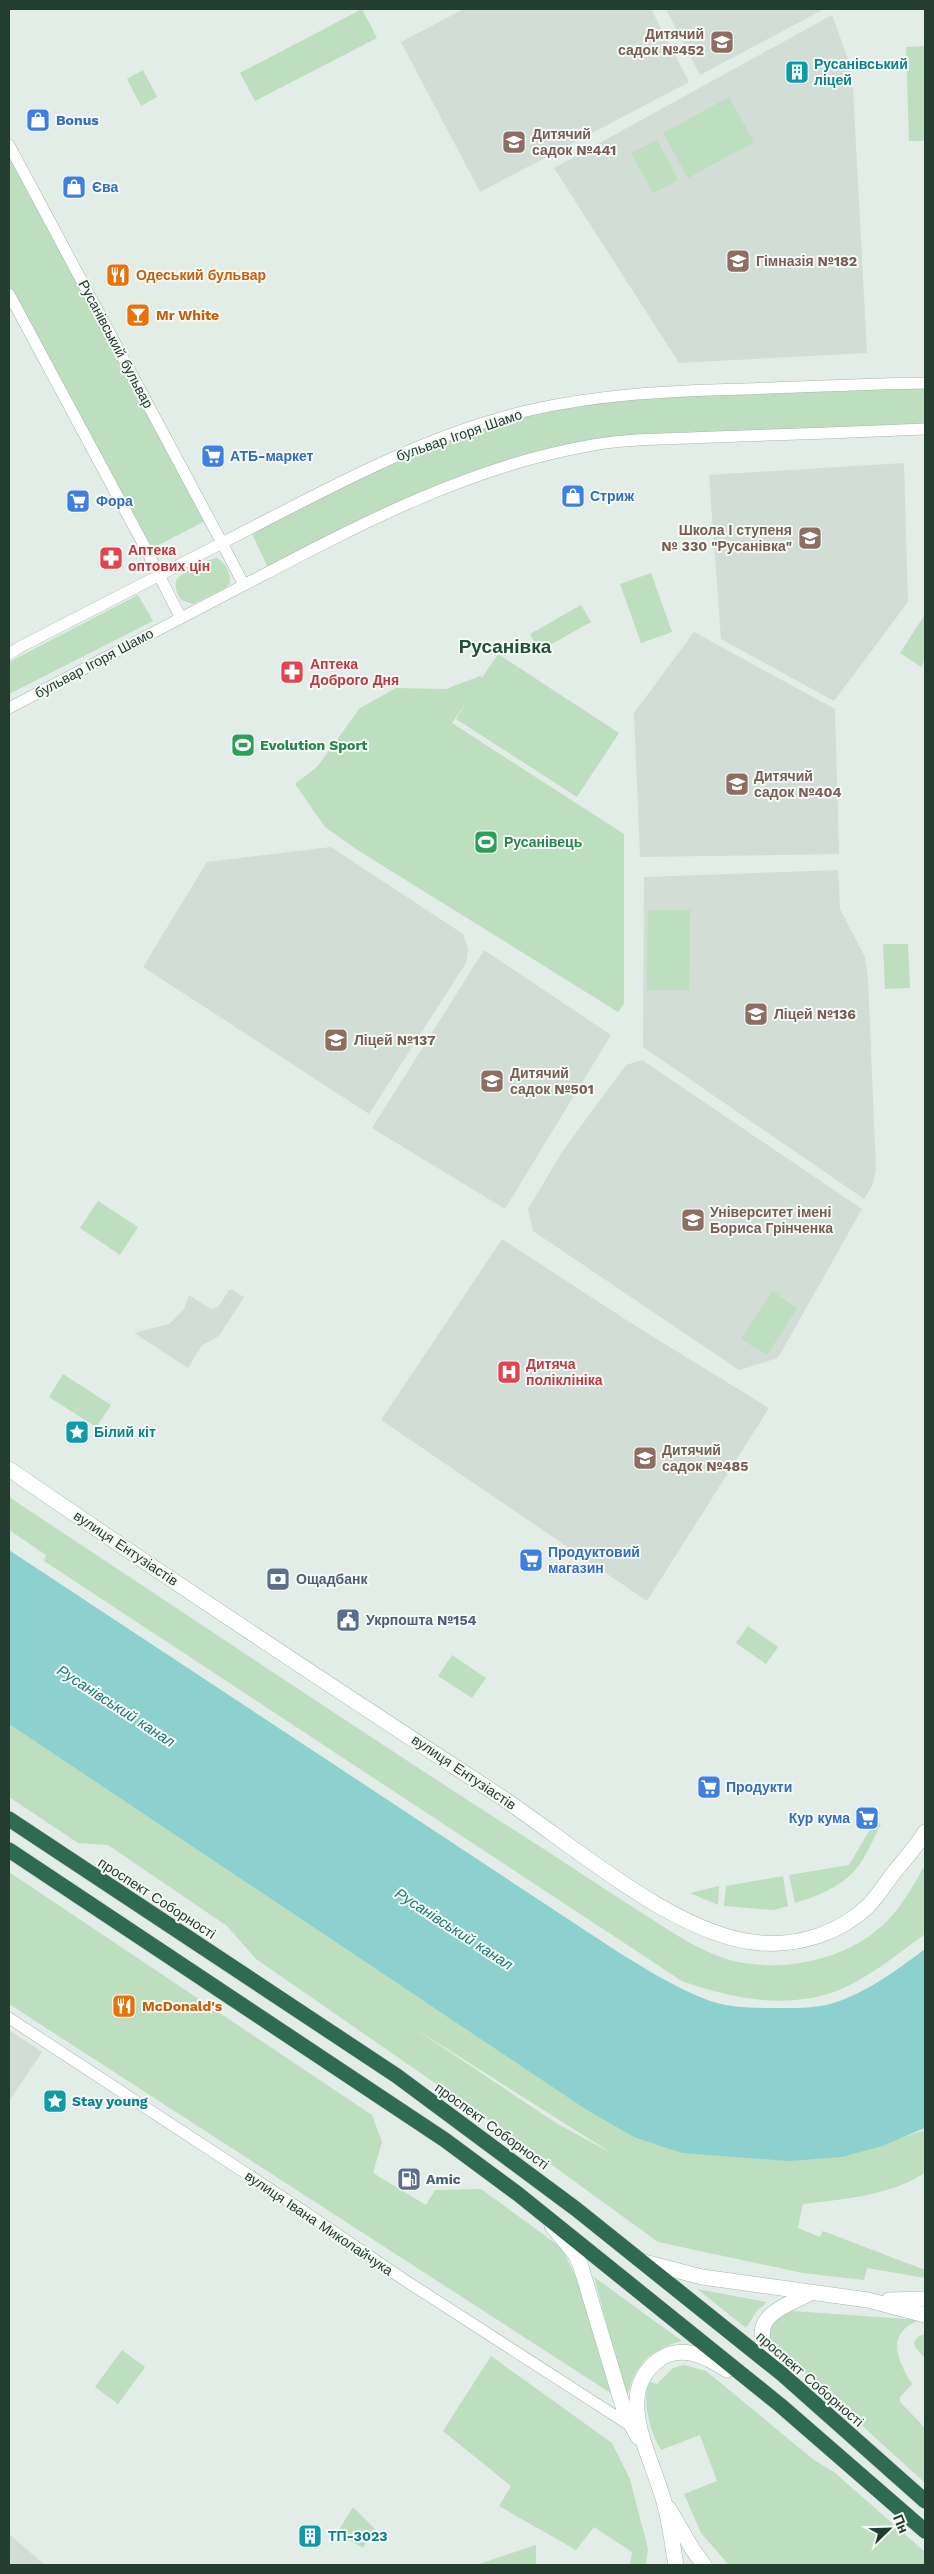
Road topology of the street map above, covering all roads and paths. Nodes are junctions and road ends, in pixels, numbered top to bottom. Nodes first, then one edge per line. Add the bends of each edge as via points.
1 (9, 145) edge
2 (9, 294) edge
3 (925, 383) edge
4 (925, 429) edge
5 (222, 544) junction
6 (159, 576) junction
7 (244, 585) junction
8 (181, 618) junction
9 (9, 654) edge
10 (9, 708) edge
11 (9, 1469) edge
12 (9, 1819) edge
13 (924, 1838) edge
14 (9, 1850) edge
15 (9, 2018) edge
16 (538, 2210) junction
17 (644, 2262) junction
18 (811, 2293) junction
19 (925, 2299) edge
20 (868, 2300) junction
21 (925, 2315) edge
22 (774, 2368) junction
23 (780, 2405) junction
24 (631, 2426) junction
25 (644, 2447) junction
26 (925, 2501) edge
27 (664, 2502) junction
28 (925, 2531) edge
29 (676, 2565) edge
30 (704, 2565) edge

1 - 5 street, Русанівський бульвар
2 - 6 street
3 - 5 street, бульвар Ігоря Шамо via 636,392 525,412 465,430 384,462
4 - 7 street via 646,440 594,445 553,454 478,476 403,504
5 - 6 street, бульвар Ігоря Шамо
5 - 7 street, Русанівський бульвар
6 - 8 street
6 - 9 street
7 - 8 street, бульвар Ігоря Шамо
8 - 10 street, бульвар Ігоря Шамо
11 - 13 main road, вулиця Ентузіастів via 502,1797 647,1898 728,1939 794,1943 848,1921 869,1905
12 - 17 highway, проспект Соборності via 397,2076
14 - 16 highway via 445,2140
15 - 24 street, вулиця Івана Миколайчука
16 - 23 highway
16 - 24 main road, вулиця Івана Миколайчука via 572,2250 581,2267
17 - 18 main road via 702,2277
17 - 22 highway, проспект Соборності
18 - 20 main road
18 - 22 main road via 768,2318 761,2331 765,2352
19 - 20 main road
20 - 21 main road
22 - 26 highway, проспект Соборності
23 - 25 main road, вулиця Івана Миколайчука via 711,2359 690,2352 664,2356 646,2372 636,2394
23 - 28 highway
24 - 25 main road, вулиця Івана Миколайчука
25 - 27 main road, вулиця Івана Миколайчука
27 - 29 main road, вулиця Івана Миколайчука
27 - 30 main road, вулиця Івана Миколайчука

